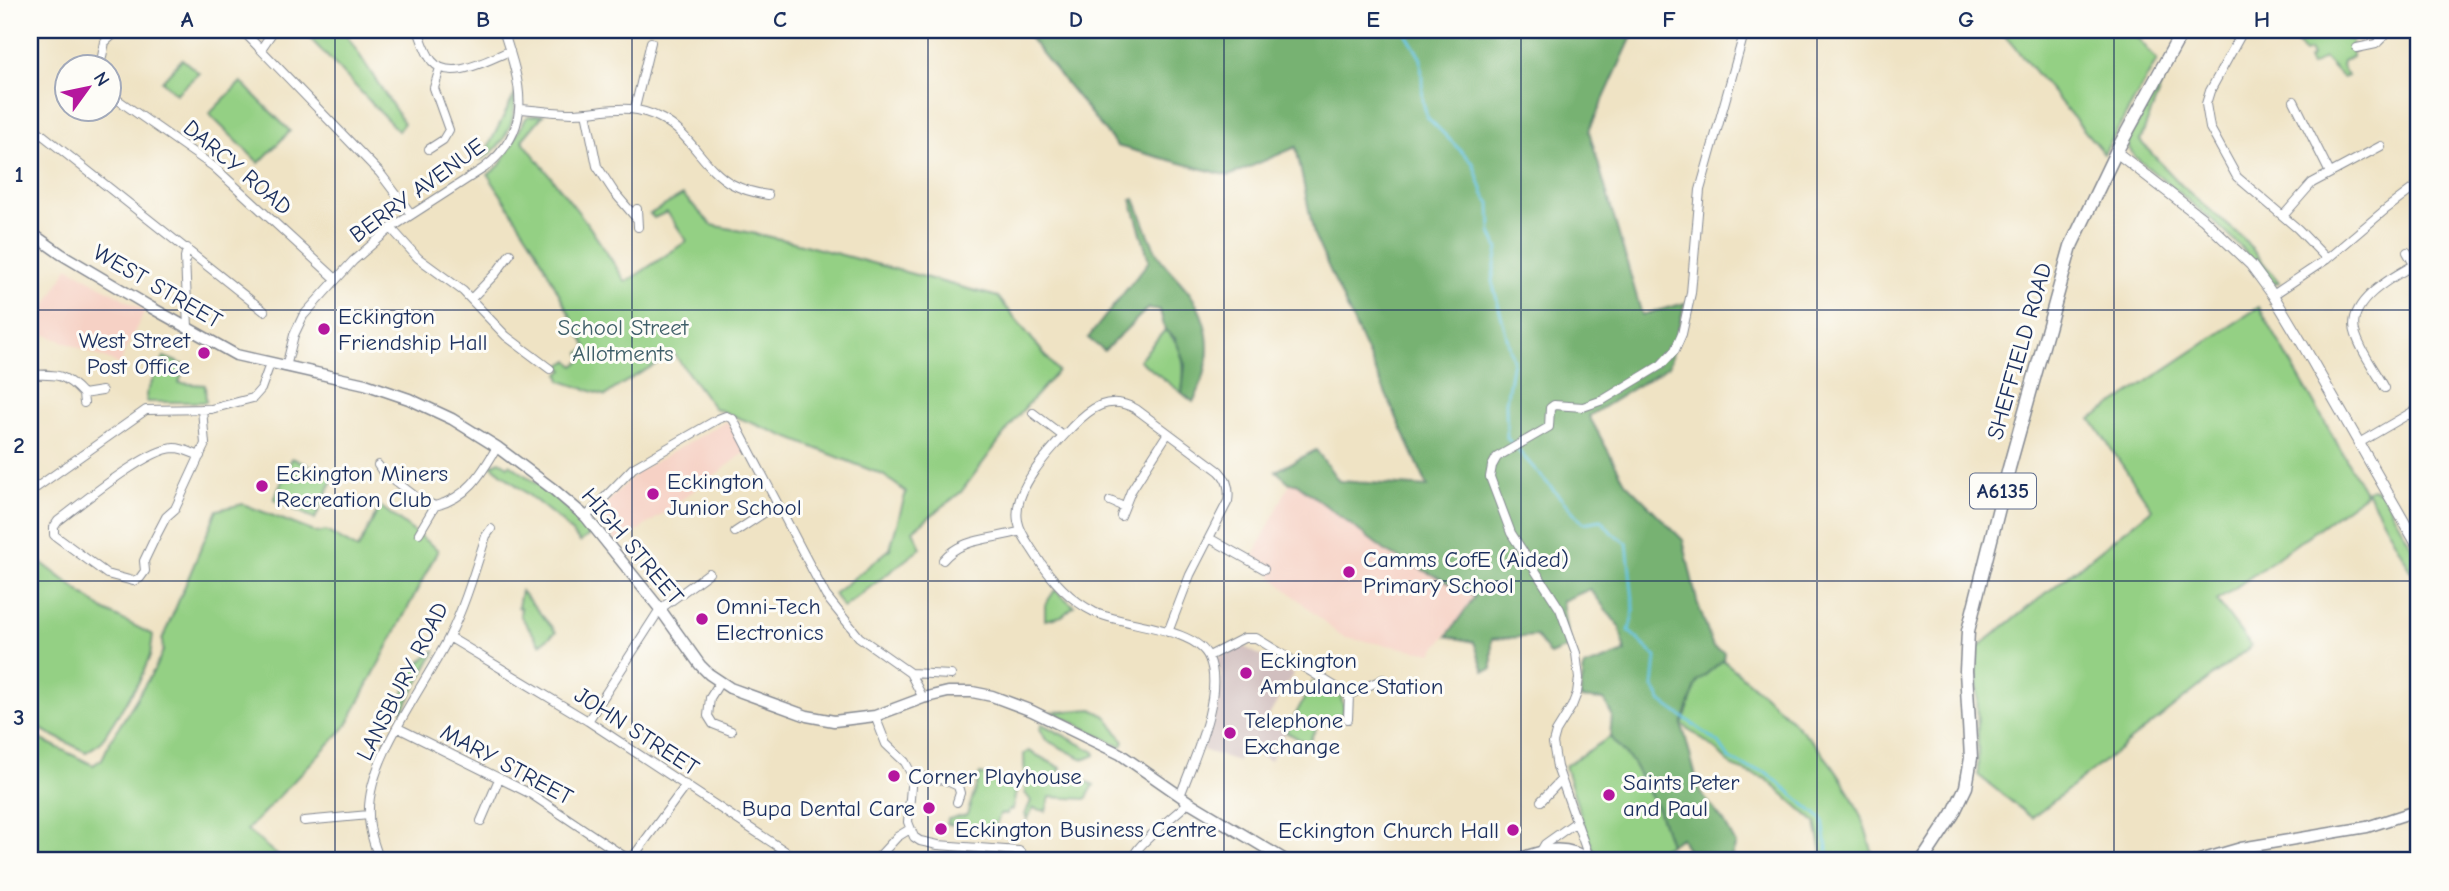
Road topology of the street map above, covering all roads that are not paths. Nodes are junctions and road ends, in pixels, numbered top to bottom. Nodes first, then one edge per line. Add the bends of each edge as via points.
1 (118, 30) edge
2 (242, 30) edge
3 (274, 30) edge
4 (418, 30) edge
5 (503, 30) edge
6 (1745, 30) edge
7 (2183, 30) edge
8 (2389, 30) edge
9 (2243, 31) edge
10 (651, 42) dead end
11 (2357, 48) dead end
12 (261, 49) junction
13 (510, 51) junction
14 (103, 52) edge
15 (440, 68) junction
16 (2294, 101) dead end
17 (122, 103) edge
18 (635, 108) junction
19 (520, 109) junction
20 (586, 112) junction
21 (30, 125) edge
22 (2381, 146) dead end
23 (429, 149) dead end
24 (2116, 152) junction
25 (2330, 173) junction
26 (2419, 184) edge
27 (768, 195) dead end
28 (411, 214) junction
29 (2283, 216) junction
30 (637, 218) dead end
31 (391, 228) junction
32 (30, 232) edge
33 (187, 248) junction
34 (2407, 252) dead end
35 (2327, 259) junction
36 (510, 260) dead end
37 (2417, 269) edge
38 (336, 279) junction
39 (2273, 295) junction
40 (471, 299) junction
41 (264, 310) dead end
42 (188, 328) junction
43 (270, 364) junction
44 (286, 367) junction
45 (550, 369) dead end
46 (30, 375) edge
47 (2385, 388) dead end
48 (102, 391) dead end
49 (202, 410) junction
50 (2415, 411) edge
51 (1033, 413) dead end
52 (2419, 426) edge
53 (1168, 433) junction
54 (1063, 436) junction
55 (2359, 443) junction
56 (497, 447) junction
57 (200, 456) junction
58 (378, 465) dead end
59 (30, 492) edge
60 (1110, 501) dead end
61 (776, 505) junction
62 (435, 506) junction
63 (1124, 506) junction
64 (1121, 516) dead end
65 (586, 517) junction
66 (491, 529) dead end
67 (1021, 531) junction
68 (735, 532) dead end
69 (419, 533) dead end
70 (1209, 538) junction
71 (943, 545) dead end
72 (2419, 548) edge
73 (949, 553) junction
74 (943, 560) dead end
75 (1264, 569) dead end
76 (709, 573) dead end
77 (660, 609) junction
78 (1168, 632) junction
79 (449, 637) junction
80 (1209, 656) junction
81 (910, 673) junction
82 (951, 675) dead end
83 (1362, 676) dead end
84 (1383, 679) dead end
85 (720, 682) junction
86 (1366, 686) junction
87 (1349, 695) junction
88 (923, 698) junction
89 (874, 716) junction
90 (1348, 719) dead end
91 (588, 721) junction
92 (398, 728) junction
93 (731, 731) dead end
94 (912, 775) junction
95 (499, 779) junction
96 (1561, 780) junction
97 (686, 785) junction
98 (1184, 799) junction
99 (1541, 801) dead end
100 (957, 802) dead end
101 (2419, 810) edge
102 (369, 815) junction
103 (304, 821) dead end
104 (481, 821) dead end
105 (1576, 822) junction
106 (910, 829) junction
107 (1541, 851) junction
108 (1027, 858) edge
109 (377, 859) edge
110 (1590, 860) edge
111 (630, 861) edge
112 (800, 861) edge
113 (875, 861) edge
114 (1136, 861) edge
115 (1287, 861) edge
116 (1513, 861) edge
117 (1922, 861) edge
118 (2196, 861) edge

1 - 14 street via 105,42
2 - 12 street
3 - 12 street
4 - 15 street via 429,57
5 - 13 street
6 - 96 street via 1700,190 1691,293 1675,350 1661,365 1603,400 1583,407 1550,408 1549,427 1497,457 1492,466 1490,477 1511,533 1560,609 1576,653 1577,693 1553,743
7 - 24 main road, SHEFFIELD ROAD / A6135
8 - 11 street via 2376,44
9 - 29 street via 2210,91 2207,115 2238,177
10 - 18 street
12 - 28 street via 380,173
13 - 15 street via 454,71
13 - 19 street via 520,87
15 - 23 street via 435,88 449,130
16 - 25 street
17 - 38 street, DARCY ROAD via 205,159
18 - 20 street
18 - 27 street via 672,125 724,179
19 - 20 street
19 - 28 street, BERRY AVENUE via 514,131 495,160
20 - 30 street via 597,166
21 - 33 street
22 - 25 street
24 - 39 street via 2210,225
24 - 117 main road, SHEFFIELD ROAD / A6135 via 2071,246 1968,631 1971,758 1966,787
25 - 29 street via 2305,190
26 - 35 street
28 - 31 street, BERRY AVENUE
29 - 35 street
31 - 38 street, BERRY AVENUE
31 - 40 street via 418,258
32 - 42 main road, WEST STREET
33 - 41 street
33 - 42 street
34 - 37 street
35 - 39 street
36 - 40 street
37 - 47 street via 2375,289 2355,319 2356,336
38 - 44 street, BERRY AVENUE via 303,316
39 - 55 street
40 - 45 street via 506,336
42 - 43 main road, WEST STREET via 236,355
43 - 44 main road, HIGH STREET
43 - 49 street via 253,398
44 - 56 main road, HIGH STREET via 409,399
46 - 48 street via 59,374 84,398
49 - 57 street via 205,444
49 - 59 street via 140,413
50 - 52 street
50 - 55 street
51 - 54 street
53 - 54 street via 1129,405 1112,402 1096,405
53 - 63 street
53 - 70 street via 1227,482 1228,501
54 - 67 street via 1021,494 1017,511
55 - 72 street
56 - 62 street via 474,484 455,499
56 - 65 main road, HIGH STREET
57 - 57 street via 175,509 154,540 140,578 133,581 107,574 54,535 58,521 153,453 176,448
58 - 62 street via 416,498
60 - 63 street
61 - 65 street via 733,419 726,416 646,459
61 - 68 street
61 - 81 street via 826,596 868,645
62 - 69 street
63 - 64 street
65 - 77 main road, HIGH STREET
66 - 79 street, LANSBURY ROAD
67 - 73 street via 967,543
67 - 78 street via 1045,570 1080,603 1111,619
70 - 75 street
70 - 78 street
71 - 73 street
73 - 74 street
76 - 77 street
77 - 85 main road, HIGH STREET via 700,665
77 - 91 street
78 - 80 street via 1191,640
79 - 91 street, JOHN STREET
79 - 92 street, LANSBURY ROAD
80 - 87 street via 1244,638 1256,638
80 - 98 street via 1212,700
81 - 82 street
81 - 88 street
83 - 86 street
84 - 86 street
85 - 89 main road, HIGH STREET via 821,719
85 - 93 street via 710,698 708,716 713,724
86 - 87 street
87 - 90 street
88 - 89 main road, HIGH STREET
88 - 98 main road, HIGH STREET via 972,692 1018,705 1120,754
89 - 94 street via 886,744
91 - 97 street, JOHN STREET
92 - 95 street, MARY STREET
92 - 102 street, LANSBURY ROAD via 373,780
94 - 100 street via 958,786
94 - 106 street
95 - 104 street
95 - 111 street, MARY STREET via 548,804
96 - 99 street
96 - 105 street
97 - 111 street
97 - 112 street, JOHN STREET
98 - 114 street via 1171,820 1137,847
98 - 115 main road, HIGH STREET
101 - 118 main road via 2367,827 2241,848
102 - 103 street
102 - 109 street, LANSBURY ROAD
105 - 107 street
105 - 110 street
106 - 108 street via 929,844 1019,851
106 - 113 street
107 - 110 main road via 1567,850
107 - 116 main road

